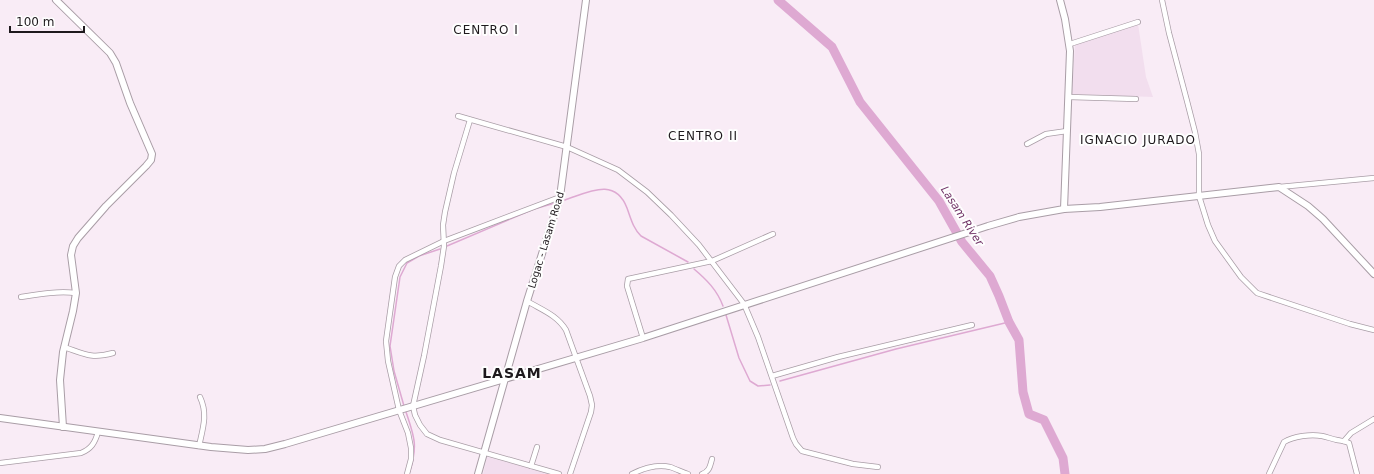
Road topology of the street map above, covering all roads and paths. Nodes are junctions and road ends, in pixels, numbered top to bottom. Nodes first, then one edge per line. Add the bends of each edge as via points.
1 (56, 0) edge
2 (586, 0) edge
3 (1060, 0) edge
4 (1162, 0) edge
5 (1138, 22) dead end
6 (1070, 44) junction
7 (1069, 97) junction
8 (1136, 99) dead end
9 (458, 116) dead end
10 (470, 120) junction
11 (1067, 131) junction
12 (1027, 144) dead end
13 (567, 148) junction
14 (1374, 178) edge
15 (1279, 187) junction
16 (1199, 196) junction
17 (560, 197) junction
18 (1064, 209) junction
19 (773, 234) dead end
20 (444, 241) junction
21 (712, 261) junction
22 (1374, 274) edge
23 (76, 293) junction
24 (22, 297) dead end
25 (527, 301) junction
26 (744, 304) junction
27 (972, 325) dead end
28 (1374, 330) edge
29 (643, 338) junction
30 (64, 347) junction
31 (113, 353) dead end
32 (576, 358) junction
33 (772, 376) junction
34 (506, 378) junction
35 (200, 397) dead end
36 (413, 406) junction
37 (399, 410) junction
38 (0, 418) edge
39 (1374, 419) edge
40 (63, 427) junction
41 (98, 432) junction
42 (1344, 441) junction
43 (199, 446) junction
44 (537, 447) dead end
45 (484, 453) junction
46 (712, 459) dead end
47 (0, 463) edge
48 (531, 466) junction
49 (878, 467) dead end
50 (407, 474) edge
51 (478, 474) edge
52 (559, 474) edge
53 (570, 474) edge
54 (632, 474) edge
55 (688, 474) edge
56 (702, 474) edge
57 (1269, 474) edge
58 (1357, 474) edge

1 - 23 street via 116,62 152,154 146,166 106,206 73,246 71,255
2 - 13 street, Logac - Lasam Road
3 - 6 street
4 - 16 street via 1199,154
5 - 6 street
6 - 7 street
7 - 8 street
7 - 11 street
9 - 10 street
10 - 13 street
10 - 20 street via 445,212
11 - 12 street via 1046,134
11 - 18 street
13 - 17 street, Logac - Lasam Road
13 - 21 street via 618,170 647,192
14 - 15 street
15 - 16 street
15 - 22 street via 1323,219
16 - 18 street
16 - 28 street via 1215,241 1241,277 1257,293
17 - 20 street
17 - 25 street, Logac - Lasam Road
18 - 26 street via 988,226
19 - 21 street
20 - 36 street
20 - 37 street via 405,260 395,277 386,340
21 - 26 street
21 - 29 street via 628,279 627,286
23 - 24 street via 48,292
23 - 30 street
25 - 32 street via 562,322
25 - 34 street, Logac - Lasam Road
26 - 29 street
26 - 33 street
27 - 33 street via 838,357
29 - 32 street
30 - 31 street via 95,357
30 - 40 street via 60,380
32 - 34 street
32 - 53 street via 592,405
33 - 49 street via 798,448 811,454 853,464
34 - 36 street
34 - 45 street, Logac - Lasam Road
35 - 43 street via 205,415
36 - 37 street
36 - 45 street via 420,425 427,434
37 - 43 street via 265,449
37 - 50 street via 411,448
38 - 40 street
39 - 42 street
40 - 41 street
41 - 43 street
41 - 47 street via 91,448 81,453
42 - 57 street via 1314,435 1288,440 1283,444
42 - 58 street via 1350,446
44 - 48 street
45 - 48 street
45 - 51 street, Logac - Lasam Road
46 - 56 street via 709,470
48 - 52 street
54 - 55 street via 660,466

